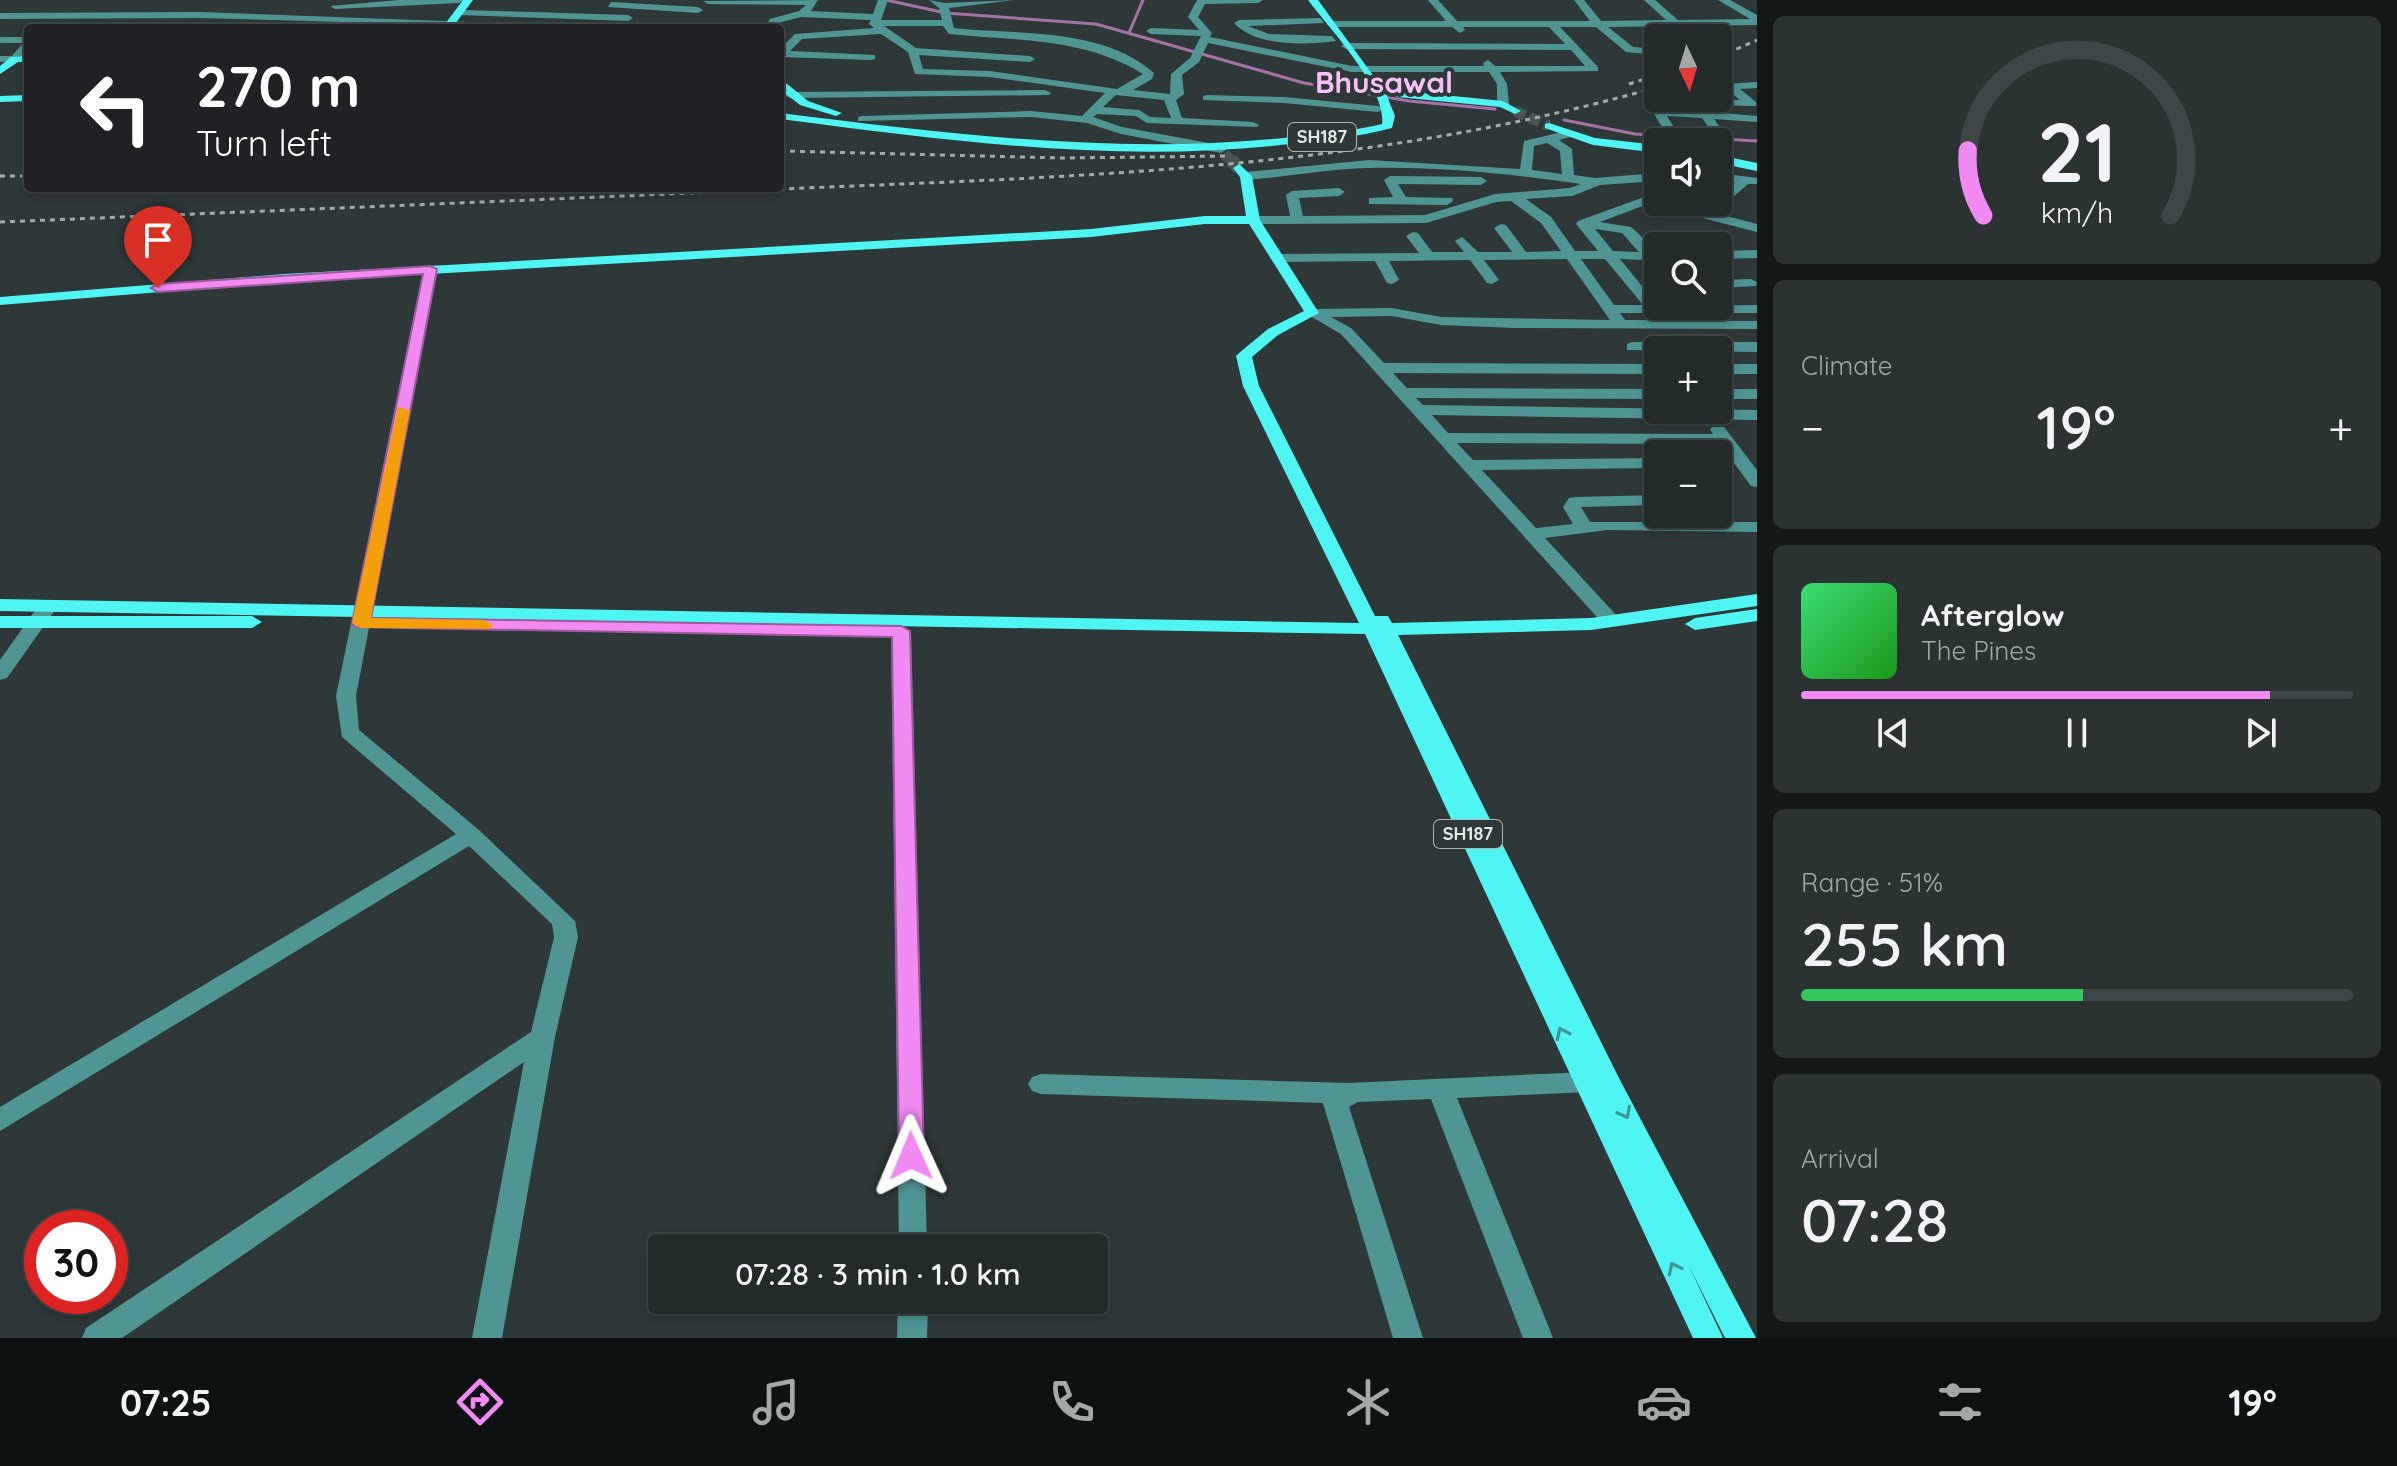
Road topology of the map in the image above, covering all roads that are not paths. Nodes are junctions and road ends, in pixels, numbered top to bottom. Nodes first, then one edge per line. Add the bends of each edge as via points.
1 (41, 0) edge
2 (459, 0) edge
3 (468, 0) edge
4 (932, 0) edge
5 (1010, 0) edge
6 (1258, 0) edge
7 (1303, 0) edge
8 (1313, 0) edge
9 (1433, 0) edge
10 (1579, 0) edge
11 (1649, 0) edge
12 (1723, 0) edge
13 (708, 1) edge
14 (816, 1) edge
15 (830, 1) edge
16 (1201, 1) edge
17 (81, 2) dead end
18 (583, 2) dead end
19 (533, 3) dead end
20 (879, 3) edge
21 (596, 4) dead end
22 (639, 4) edge
23 (657, 4) edge
24 (281, 5) dead end
25 (519, 7) edge
26 (683, 9) edge
27 (698, 10) junction
28 (0, 11) edge
29 (327, 12) junction
30 (459, 13) junction
31 (945, 13) junction
32 (1445, 13) junction
33 (64, 14) junction
34 (576, 14) junction
35 (802, 14) junction
36 (21, 15) junction
37 (114, 15) junction
38 (170, 15) junction
39 (232, 15) junction
40 (287, 17) junction
41 (628, 18) junction
42 (648, 18) dead end
43 (1325, 19) junction
44 (1757, 21) edge
45 (50, 24) edge
46 (102, 24) edge
47 (155, 24) edge
48 (220, 24) edge
49 (276, 24) edge
50 (317, 24) edge
51 (383, 24) edge
52 (451, 24) edge
53 (623, 24) edge
54 (694, 24) edge
55 (773, 24) edge
56 (876, 24) junction
57 (1455, 24) junction
58 (1502, 24) junction
59 (1552, 24) junction
60 (1598, 24) junction
61 (1644, 24) edge
62 (1677, 24) joint
63 (5, 29) edge
64 (853, 32) junction
65 (1024, 35) junction
66 (1203, 36) junction
67 (784, 37) edge
68 (1299, 38) junction
69 (1332, 39) junction
70 (0, 40) edge
71 (791, 41) junction
72 (24, 42) edge
73 (1346, 46) junction
74 (1474, 46) junction
75 (1524, 46) junction
76 (24, 47) edge
77 (1573, 47) junction
78 (784, 50) edge
79 (913, 51) junction
80 (1310, 51) junction
81 (1644, 51) edge
82 (784, 55) edge
83 (0, 59) edge
84 (15, 59) junction
85 (24, 59) edge
86 (1030, 59) junction
87 (1320, 63) junction
88 (1418, 70) junction
89 (1494, 70) junction
90 (0, 71) edge
91 (928, 72) junction
92 (1359, 73) junction
93 (980, 74) junction
94 (876, 81) dead end
95 (1487, 84) dead end
96 (1502, 84) junction
97 (1757, 85) edge
98 (1028, 86) junction
99 (784, 87) edge
100 (1079, 88) junction
101 (930, 92) junction
102 (1117, 92) junction
103 (871, 93) junction
104 (888, 93) junction
105 (987, 93) junction
106 (790, 95) junction
107 (24, 98) edge
108 (1171, 98) junction
109 (1207, 98) dead end
110 (1379, 98) junction
111 (0, 99) edge
112 (1751, 100) edge
113 (1503, 104) junction
114 (1515, 111) tunnel mouth
115 (998, 115) junction
116 (1091, 115) junction
117 (1706, 115) junction
118 (784, 116) edge
119 (902, 118) junction
120 (1757, 119) edge
121 (1182, 122) junction
122 (865, 123) junction
123 (1253, 125) dead end
124 (1669, 128) edge
125 (1715, 128) edge
126 (1547, 132) junction
127 (1570, 134) joint
128 (1644, 147) edge
129 (1226, 151) junction
130 (1732, 162) edge
131 (1473, 166) junction
132 (1757, 167) edge
133 (1243, 172) joint
134 (1526, 172) junction
135 (1568, 178) junction
136 (1644, 178) edge
137 (1481, 181) junction
138 (1751, 181) edge
139 (1596, 182) junction
140 (1339, 192) dead end
141 (1732, 195) edge
142 (1514, 197) junction
143 (1493, 199) junction
144 (1644, 200) edge
145 (1374, 201) dead end
146 (1402, 201) junction
147 (1447, 201) dead end
148 (1710, 216) edge
149 (1253, 220) junction
150 (1297, 220) junction
151 (1584, 224) junction
152 (1501, 228) dead end
153 (1757, 228) edge
154 (1413, 236) dead end
155 (1462, 241) dead end
156 (1644, 247) edge
157 (1757, 254) edge
158 (1522, 255) junction
159 (1568, 255) junction
160 (1607, 255) junction
161 (1732, 255) edge
162 (1428, 256) junction
163 (1473, 256) junction
164 (1380, 257) junction
165 (1644, 257) edge
166 (1277, 258) junction
167 (430, 269) junction
168 (1732, 274) edge
169 (1737, 274) dead end
170 (1392, 280) dead end
171 (1492, 280) dead end
172 (1732, 285) edge
173 (1755, 286) edge
174 (1644, 298) edge
175 (0, 301) edge
176 (1732, 309) edge
177 (1757, 309) edge
178 (1644, 312) edge
179 (1312, 313) junction
180 (1614, 319) junction
181 (1757, 325) edge
182 (1632, 347) junction
183 (1757, 347) edge
184 (1644, 361) edge
185 (1379, 368) junction
186 (1732, 369) edge
187 (1757, 369) edge
188 (1644, 373) edge
189 (1401, 393) junction
190 (1644, 394) edge
191 (1732, 394) edge
192 (1757, 394) edge
193 (1418, 410) junction
194 (1644, 412) edge
195 (1732, 416) edge
196 (1754, 418) edge
197 (1714, 424) edge
198 (1443, 438) junction
199 (1724, 439) junction
200 (1644, 463) edge
201 (1749, 463) edge
202 (1467, 465) junction
203 (1757, 482) edge
204 (1644, 500) edge
205 (1644, 523) edge
206 (1732, 525) edge
207 (1584, 527) junction
208 (1757, 527) edge
209 (1531, 534) junction
210 (1757, 600) edge
211 (0, 605) edge
212 (42, 614) junction
213 (1757, 615) edge
214 (362, 616) junction
215 (0, 622) edge
216 (1612, 622) junction
217 (1140, 630) junction
218 (901, 631) junction
219 (1382, 635) junction
220 (0, 674) edge
221 (471, 835) junction
222 (542, 1037) junction
223 (1586, 1082) junction
224 (1041, 1084) dead end
225 (1440, 1088) junction
226 (1345, 1093) junction
227 (0, 1120) edge
228 (913, 1234) edge
229 (913, 1314) edge
230 (97, 1338) edge
231 (487, 1338) edge
232 (912, 1338) edge
233 (1408, 1338) edge
234 (1538, 1338) edge
235 (1708, 1338) edge
236 (1741, 1338) edge

1 - 36 street
2 - 29 street via 340,6
3 - 30 main road
4 - 31 street
5 - 31 street
6 - 16 street
7 - 43 main road
8 - 43 main road
9 - 32 street
10 - 60 street
11 - 62 street
12 - 44 street
13 - 14 street
13 - 27 street
14 - 15 street
14 - 35 street
16 - 66 street via 1193,15
17 - 33 street
18 - 34 street
19 - 25 street
20 - 56 street
21 - 22 street
22 - 23 street
22 - 41 street
23 - 26 street
23 - 42 street
24 - 37 street via 132,3
25 - 30 street
25 - 34 street
26 - 27 street
27 - 54 street
28 - 36 street
29 - 40 street
29 - 50 street
29 - 51 street
30 - 52 main road
31 - 56 street
31 - 65 street via 951,31
32 - 43 street
32 - 57 street
33 - 36 street
33 - 37 street
33 - 45 street
34 - 41 street
35 - 55 street
35 - 56 street
36 - 63 street
37 - 38 street
37 - 46 street
38 - 39 street
38 - 47 street
39 - 40 street
39 - 48 street
40 - 49 street
41 - 53 street
43 - 57 street
43 - 68 street via 1239,23 1248,32
43 - 69 main road
43 - 73 main road
44 - 62 street
56 - 64 street
56 - 79 street
57 - 58 street
57 - 74 street
58 - 59 street
58 - 75 street
59 - 60 street
59 - 77 street
60 - 61 street
60 - 81 street via 1630,50
64 - 71 street via 805,34
64 - 82 street via 856,41 868,47 872,62
65 - 86 street
65 - 102 street via 1056,37 1102,50 1149,73
66 - 66 street via 1150,28
66 - 80 street
66 - 87 street
66 - 92 street
66 - 108 street via 1195,60 1176,74 1178,94
67 - 71 street
68 - 69 street
68 - 80 street
69 - 92 main road
70 - 72 street
71 - 78 street
73 - 74 street
73 - 92 main road
74 - 75 street
74 - 89 street
75 - 77 street
76 - 84 street
77 - 89 street via 1594,69
79 - 86 street
79 - 91 street via 919,72
80 - 87 street
83 - 84 street
84 - 85 main road
84 - 90 main road
86 - 100 street via 1070,77
87 - 92 street
88 - 89 street
88 - 92 street
88 - 110 street via 1430,84
89 - 96 street
91 - 93 street
91 - 101 street
92 - 110 main road
93 - 98 street
93 - 105 street
94 - 103 street
95 - 96 street
96 - 113 street
97 - 112 street via 1730,86
98 - 100 street
98 - 105 street
99 - 106 main road
100 - 102 street
101 - 104 street
101 - 105 street
102 - 108 street
102 - 116 street
103 - 104 street
103 - 106 street
104 - 119 street
105 - 115 street
106 - 122 main road via 817,110
107 - 111 main road
108 - 121 street
109 - 110 street
110 - 113 main road
110 - 129 main road, SH187 via 1392,122 1385,127
112 - 117 street via 1696,100
113 - 114 main road
115 - 116 street
115 - 119 street
116 - 121 street via 1137,113 1150,121
116 - 129 street via 1138,135 1199,142
117 - 120 street
117 - 124 street via 1679,108 1659,112
117 - 125 street
118 - 122 main road
119 - 122 street
121 - 123 street
122 - 129 main road via 1088,149
126 - 127 street
126 - 134 street via 1527,145
126 - 135 street via 1566,149
127 - 128 main road
130 - 132 main road
131 - 133 street
131 - 134 street
131 - 137 street
133 - 149 main road
134 - 135 street
135 - 139 street
136 - 139 street
137 - 143 street
137 - 146 street via 1390,180
138 - 141 street
139 - 142 street via 1572,192
140 - 150 street via 1292,195
142 - 143 street
142 - 159 street via 1544,219
143 - 150 street via 1426,219
144 - 151 street
145 - 146 street
146 - 147 street
148 - 153 street
149 - 150 street
149 - 166 main road
149 - 167 main road
151 - 156 street via 1626,230
151 - 160 street
152 - 158 street
154 - 162 street
155 - 163 street
157 - 161 street
158 - 159 street
158 - 163 street
159 - 160 street
159 - 180 street
160 - 165 street
160 - 174 street
162 - 163 street
162 - 164 street
163 - 171 street
164 - 166 street
164 - 170 street
166 - 179 main road
167 - 175 main road
167 - 214 street
168 - 169 street
172 - 173 street
176 - 177 street
178 - 180 street
179 - 180 street via 1392,312 1441,321
179 - 185 street via 1346,331
179 - 219 main road, SH187 via 1266,337 1258,386
180 - 181 street
180 - 182 street
182 - 183 street
182 - 184 street
185 - 188 street
185 - 189 street
186 - 187 street
189 - 190 street
189 - 193 street
191 - 192 street
193 - 194 street
193 - 198 street
195 - 196 street
197 - 199 street
198 - 199 street
198 - 202 street
199 - 201 street
200 - 202 street
201 - 203 street
202 - 209 street
204 - 207 street via 1575,502 1572,507
205 - 207 street
206 - 208 street
207 - 209 street
209 - 216 street
210 - 216 main road
211 - 212 main road
212 - 214 main road
212 - 215 main road
212 - 220 street
213 - 219 main road via 1617,634
214 - 217 main road
214 - 218 main road
214 - 221 street via 346,696 349,732
216 - 219 main road
217 - 218 main road
217 - 219 main road
218 - 228 street
223 -> 219 main road, SH187
219 -> 236 main road, SH187
221 - 222 street via 563,921 566,937
221 - 227 street
222 - 230 street
222 - 231 street
223 - 225 street
235 -> 223 main road, SH187
224 - 226 street
225 - 226 street
225 - 234 street
226 - 233 street via 1336,1107
229 - 232 street

